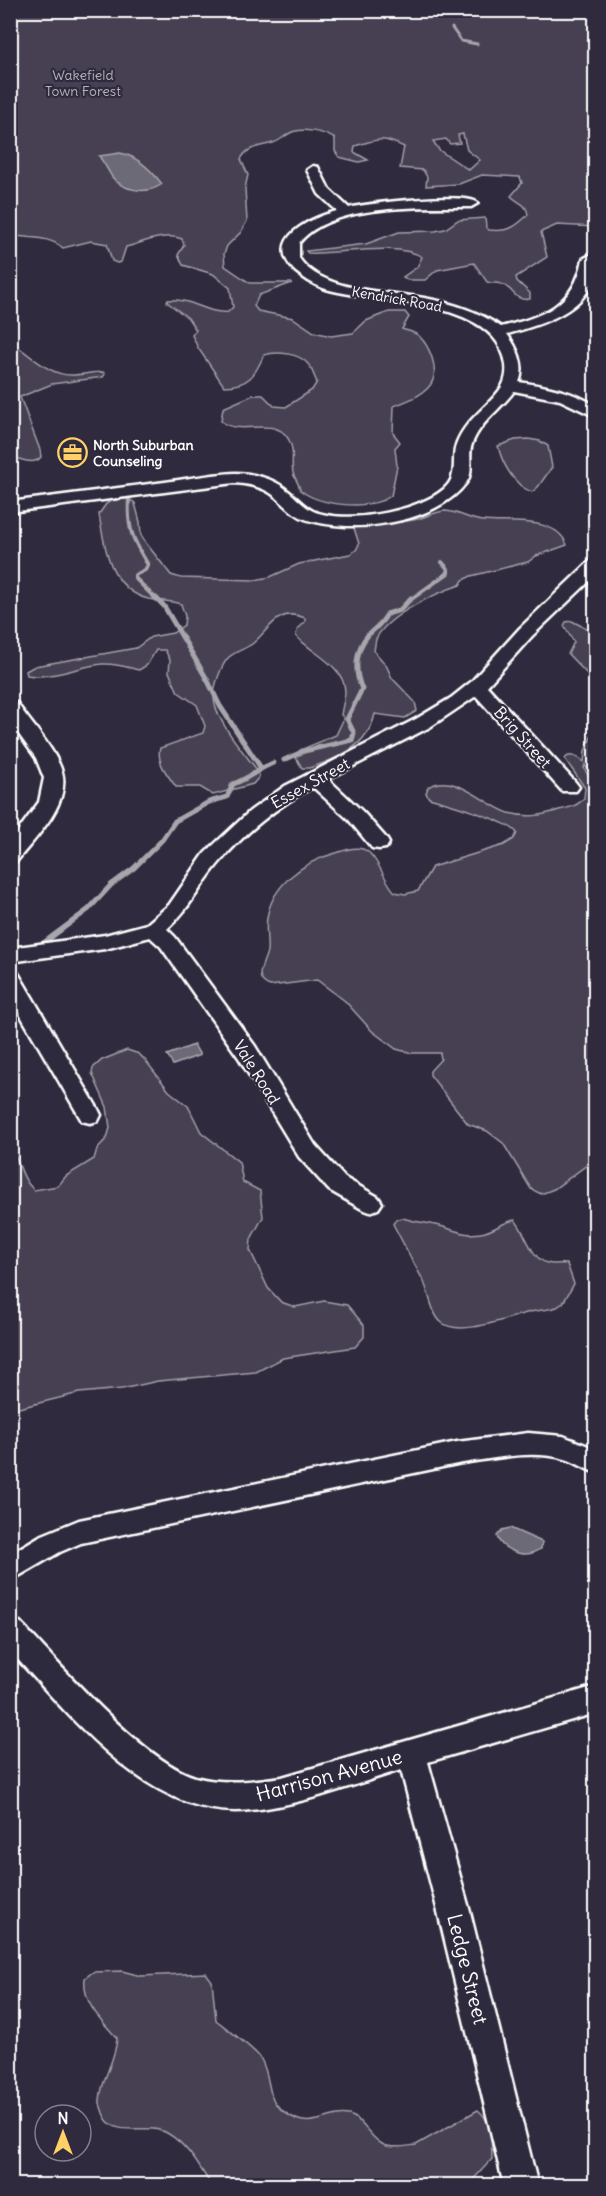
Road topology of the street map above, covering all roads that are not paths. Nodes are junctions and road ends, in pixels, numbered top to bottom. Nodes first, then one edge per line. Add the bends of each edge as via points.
1 (313, 170) dead end
2 (471, 202) dead end
3 (347, 213) junction
4 (590, 259) dead end
5 (499, 332) junction
6 (511, 386) junction
7 (596, 413) edge
8 (10, 507) edge
9 (596, 565) edge
10 (477, 686) junction
11 (10, 707) edge
12 (315, 778) junction
13 (569, 787) dead end
14 (379, 843) dead end
15 (10, 856) edge
16 (154, 930) junction
17 (10, 955) edge
18 (10, 978) edge
19 (90, 1115) dead end
20 (370, 1203) dead end
21 (592, 1452) edge
22 (10, 1569) edge
23 (10, 1631) edge
24 (596, 1698) edge
25 (411, 1754) junction
26 (521, 2186) edge

1 - 3 street via 324,190
2 - 3 street, Kendrick Road
3 - 5 street, Kendrick Road via 311,226 296,238 291,254 304,274 337,288 450,308
4 - 5 street via 586,282 572,301 538,321
5 - 6 street via 512,356
6 - 7 street via 561,394
6 - 8 street via 466,439 462,474 455,486 432,503 401,514 352,521 318,518 297,508 271,486 234,478
9 - 10 street, Essex Street
10 - 12 street, Essex Street via 423,723
10 - 13 street, Brig Street
11 - 15 street via 52,770 54,785 46,807
12 - 14 street via 349,808
12 - 16 street, Essex Street via 280,797 238,831 203,868 176,910
16 - 17 street, Essex Street via 105,942
16 - 20 street, Vale Road via 168,942 247,1052 286,1120 318,1165 337,1184
18 - 19 street
21 - 22 street via 524,1444 435,1458 79,1532 50,1544
23 - 25 street, Harrison Avenue via 126,1751 150,1771 187,1789 236,1797 266,1794
24 - 25 street, Harrison Avenue
25 - 26 street, Ledge Street

